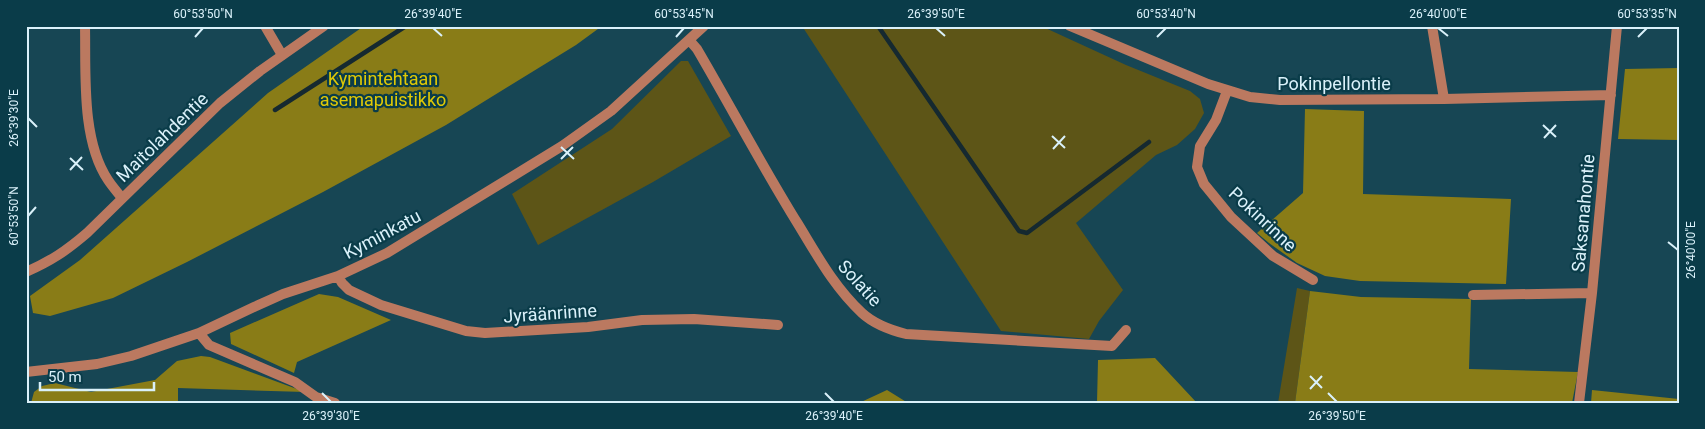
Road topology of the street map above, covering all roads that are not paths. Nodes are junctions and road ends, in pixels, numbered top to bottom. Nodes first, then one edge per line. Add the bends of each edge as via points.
1 (85, 26) edge
2 (264, 26) edge
3 (324, 26) edge
4 (704, 26) edge
5 (1070, 26) edge
6 (1432, 26) edge
7 (1617, 26) edge
8 (690, 41) junction
9 (282, 55) junction
10 (1227, 91) junction
11 (1611, 95) junction
12 (1444, 99) junction
13 (122, 198) junction
14 (26, 272) edge
15 (338, 276) junction
16 (1314, 280) dead end
17 (1592, 293) junction
18 (1473, 295) dead end
19 (778, 325) dead end
20 (1126, 330) dead end
21 (199, 333) junction
22 (26, 372) edge
23 (335, 403) edge
24 (1578, 403) edge

1 - 13 street via 90,130 102,168
2 - 9 street
3 - 9 street, Maitolahdentie
4 - 8 street, Kyminkatu
5 - 10 street, Pokinpellontie
6 - 12 street
7 - 11 street, Saksanahontie
8 - 15 street, Kyminkatu via 611,111 562,146 387,253
8 - 20 street, Solatie via 834,283 876,323 906,334 1112,346
9 - 13 street, Maitolahdentie via 220,103
10 - 12 street, Pokinpellontie via 1280,100
10 - 16 street, Pokinrinne via 1216,120 1200,146 1197,166 1204,184 1231,217 1273,256
11 - 12 street, Pokinpellontie
11 - 17 street, Saksanahontie
13 - 14 street, Maitolahdentie via 66,252
15 - 19 street, Jyräänrinne via 349,290 381,305 466,331 485,333 588,327 642,320 694,319
15 - 21 street, Kyminkatu via 282,294
17 - 18 street
17 - 24 street, Saksanahontie
21 - 22 street, Kyminkatu via 97,364
21 - 23 street via 209,345

